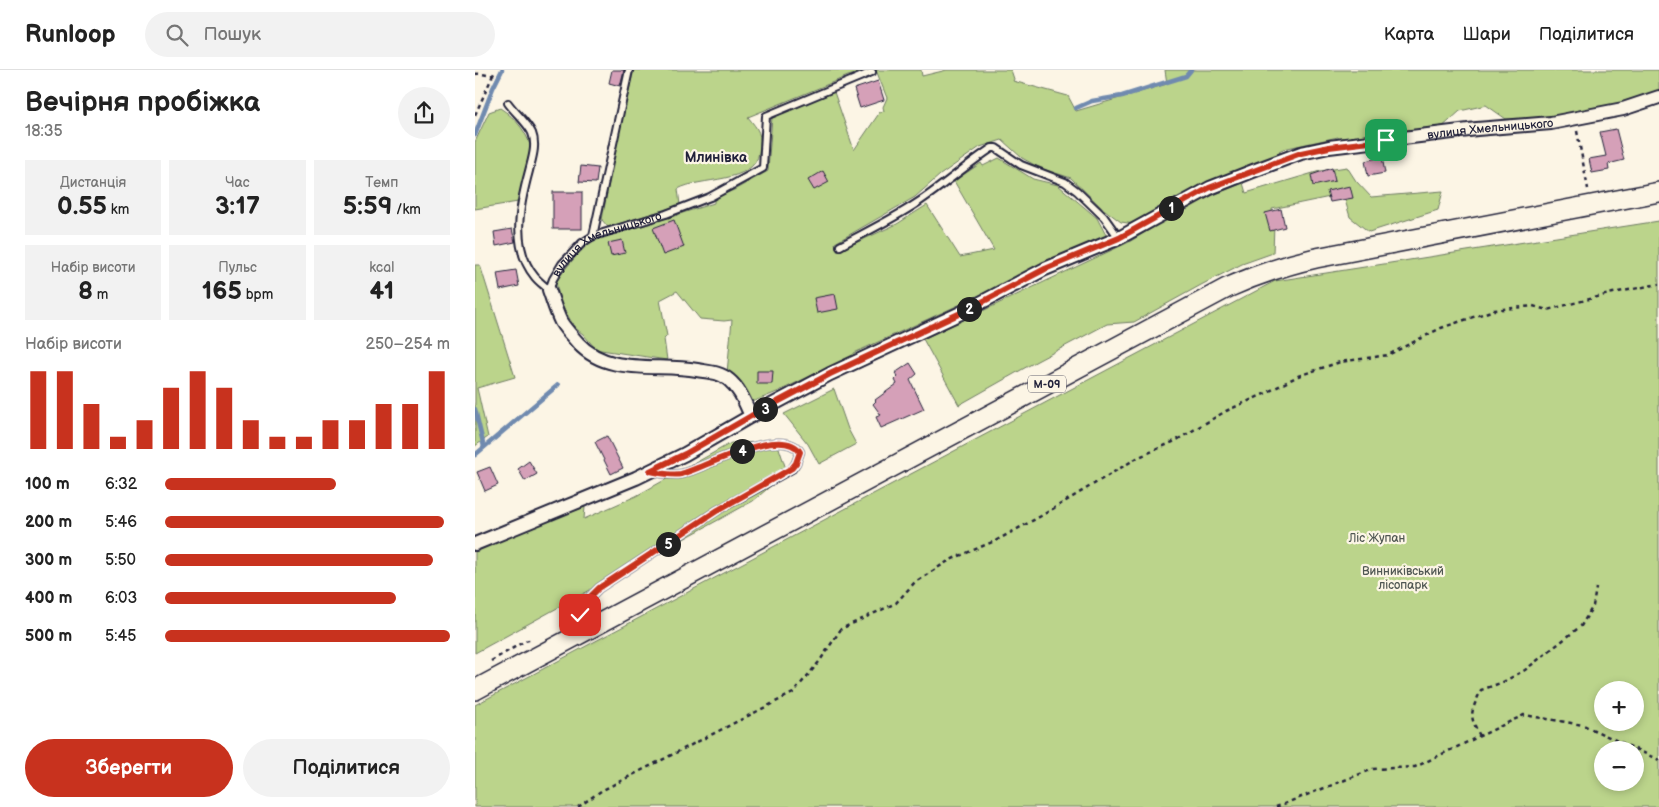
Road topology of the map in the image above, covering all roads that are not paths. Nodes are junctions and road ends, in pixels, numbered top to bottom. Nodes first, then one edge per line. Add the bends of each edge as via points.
1 (629, 70) edge
2 (872, 72) dead end
3 (1659, 98) edge
4 (508, 103) dead end
5 (1659, 192) edge
6 (593, 236) junction
7 (1119, 238) junction
8 (840, 246) dead end
9 (549, 290) junction
10 (751, 416) junction
11 (650, 471) junction
12 (475, 544) edge
13 (580, 615) dead end
14 (475, 690) edge

1 - 6 lane
2 - 6 lane, вулиця Хмельницького via 766,116 763,168 710,196 666,214
3 - 7 street, вулиця Хмельницького via 1551,124 1477,129 1301,153 1209,188
4 - 9 lane via 533,139 533,154 520,207 521,248 535,276
5 - 14 main road, М-09 via 1316,258 1247,279
6 - 9 lane, вулиця Хмельницького via 581,243 563,264
7 - 8 lane via 1104,217 1077,190 992,148 898,215
7 - 10 street, вулиця Хмельницького via 1045,269
9 - 10 street, вулиця Хмельницького via 557,314 585,351 598,359 630,365 718,373 740,392
10 - 11 street, вулиця Хмельницького
11 - 12 street, вулиця Хмельницького
11 - 13 lane via 680,474 764,444 787,443 800,452 792,468 718,510 599,588

